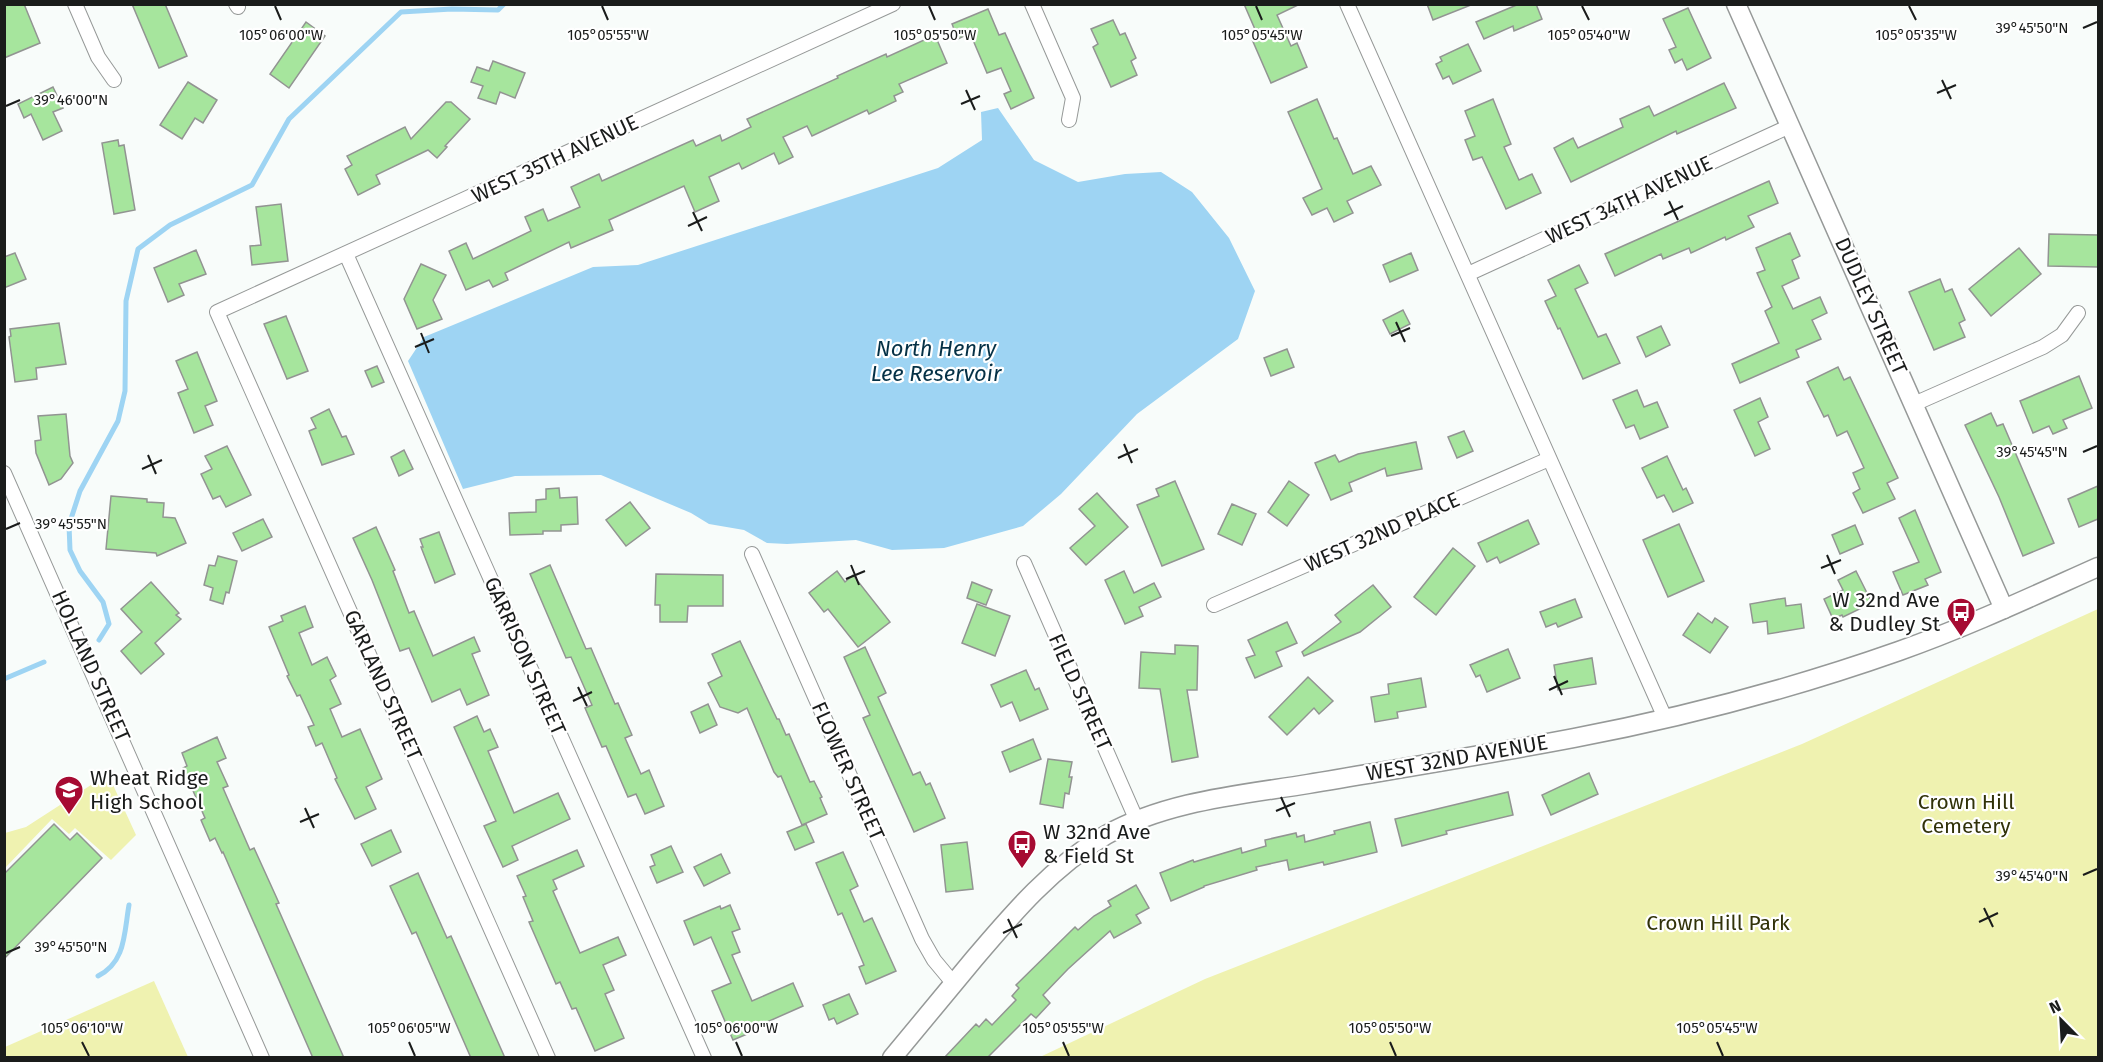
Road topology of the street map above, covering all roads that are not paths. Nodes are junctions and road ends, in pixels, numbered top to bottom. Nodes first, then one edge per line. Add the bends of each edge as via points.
1 (75, 4) edge
2 (893, 4) edge
3 (1032, 4) edge
4 (1347, 4) edge
5 (1736, 4) edge
6 (114, 80) dead end
7 (1069, 120) dead end
8 (1790, 126) junction
9 (346, 254) junction
10 (1468, 274) junction
11 (217, 312) joint
12 (2078, 313) dead end
13 (1914, 404) junction
14 (1550, 459) junction
15 (4, 473) edge
16 (752, 554) dead end
17 (1024, 563) dead end
18 (2098, 567) edge
19 (1214, 605) dead end
20 (2004, 609) junction
21 (1665, 718) junction
22 (1137, 821) junction
23 (954, 984) junction
24 (262, 1058) edge
25 (548, 1058) edge
26 (704, 1058) edge
27 (892, 1058) edge

1 - 6 street via 98,57
2 - 9 street, WEST 35TH AVENUE
3 - 7 street via 1073,98
4 - 10 street
5 - 8 street, DUDLEY STREET
8 - 10 street, WEST 34TH AVENUE
8 - 13 street, DUDLEY STREET
9 - 11 street, WEST 35TH AVENUE
9 - 26 street, GARRISON STREET
10 - 14 street
11 - 25 street, GARLAND STREET
12 - 13 street via 2062,335 2043,347
13 - 20 street, DUDLEY STREET
14 - 19 street, WEST 32ND PLACE
14 - 21 street
15 - 24 street, HOLLAND STREET
16 - 23 street, FLOWER STREET via 922,939
17 - 22 street, FIELD STREET
18 - 20 street, WEST 32ND AVENUE
20 - 21 street, WEST 32ND AVENUE via 1863,663
21 - 22 street, WEST 32ND AVENUE via 1519,748 1220,798
22 - 23 street, WEST 32ND AVENUE via 1094,843 1051,876 1008,919
23 - 27 street, WEST 32ND AVENUE

